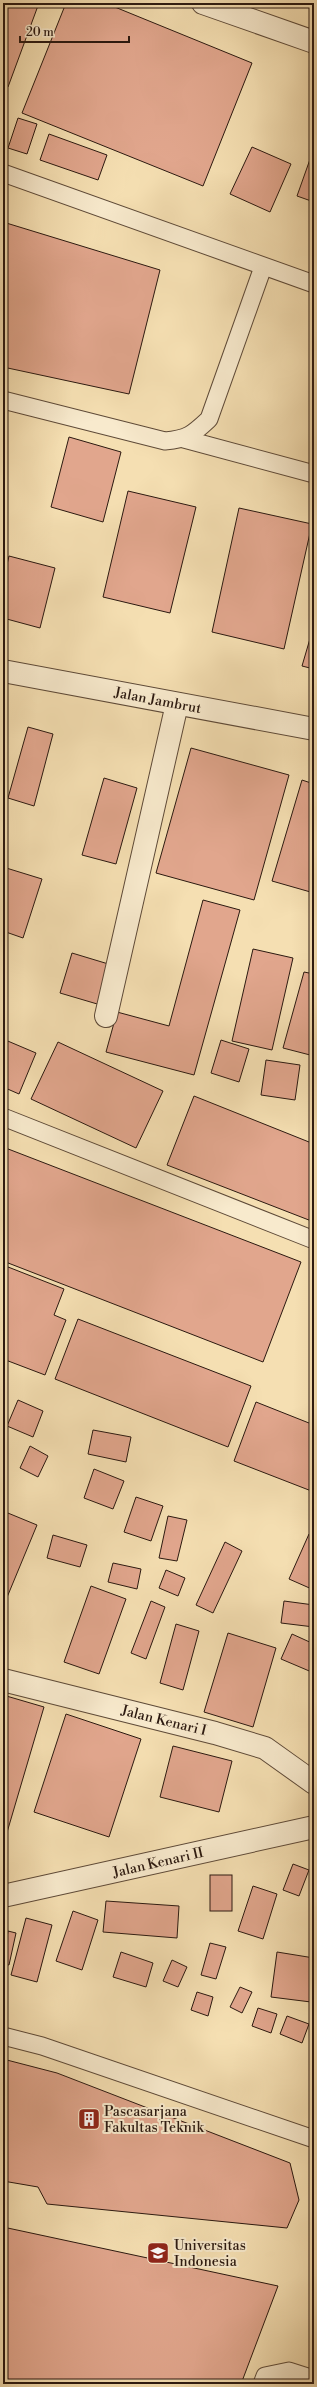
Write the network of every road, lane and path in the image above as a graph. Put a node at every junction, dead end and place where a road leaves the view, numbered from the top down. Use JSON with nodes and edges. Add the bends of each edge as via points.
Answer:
{"nodes":[{"id":1,"x":203,"y":3,"type":"edge"},
{"id":2,"x":314,"y":42,"type":"edge"},
{"id":3,"x":3,"y":173,"type":"edge"},
{"id":4,"x":263,"y":267,"type":"junction"},
{"id":5,"x":314,"y":284,"type":"edge"},
{"id":6,"x":3,"y":400,"type":"edge"},
{"id":7,"x":184,"y":439,"type":"junction"},
{"id":8,"x":314,"y":474,"type":"edge"},
{"id":9,"x":3,"y":671,"type":"edge"},
{"id":10,"x":177,"y":704,"type":"junction"},
{"id":11,"x":314,"y":729,"type":"edge"},
{"id":12,"x":106,"y":1016,"type":"dead end"},
{"id":13,"x":3,"y":1117,"type":"edge"},
{"id":14,"x":314,"y":1240,"type":"edge"},
{"id":15,"x":3,"y":1680,"type":"edge"},
{"id":16,"x":314,"y":1783,"type":"edge"},
{"id":17,"x":314,"y":1827,"type":"edge"},
{"id":18,"x":3,"y":1896,"type":"edge"},
{"id":19,"x":3,"y":2036,"type":"edge"},
{"id":20,"x":314,"y":2139,"type":"edge"},
{"id":21,"x":314,"y":2380,"type":"edge"},
{"id":22,"x":262,"y":2384,"type":"edge"}],
"edges":[{"from":1,"to":2,"type":"street"},
{"from":3,"to":4,"type":"lane"},
{"from":4,"to":5,"type":"lane"},
{"from":4,"to":7,"type":"lane","via":[[209,418],[196,432]]},
{"from":6,"to":7,"type":"lane","via":[[165,441]]},
{"from":7,"to":8,"type":"lane"},
{"from":9,"to":10,"type":"street","name":"Jalan Jambrut"},
{"from":10,"to":11,"type":"street","name":"Jalan Jambrut"},
{"from":10,"to":12,"type":"street"},
{"from":13,"to":14,"type":"lane"},
{"from":15,"to":16,"type":"street","name":"Jalan Kenari I","via":[[266,1748]]},
{"from":17,"to":18,"type":"street","name":"Jalan Kenari II"},
{"from":19,"to":20,"type":"lane","via":[[42,2046]]},
{"from":21,"to":22,"type":"lane","via":[[289,2371],[266,2376]]}]}
